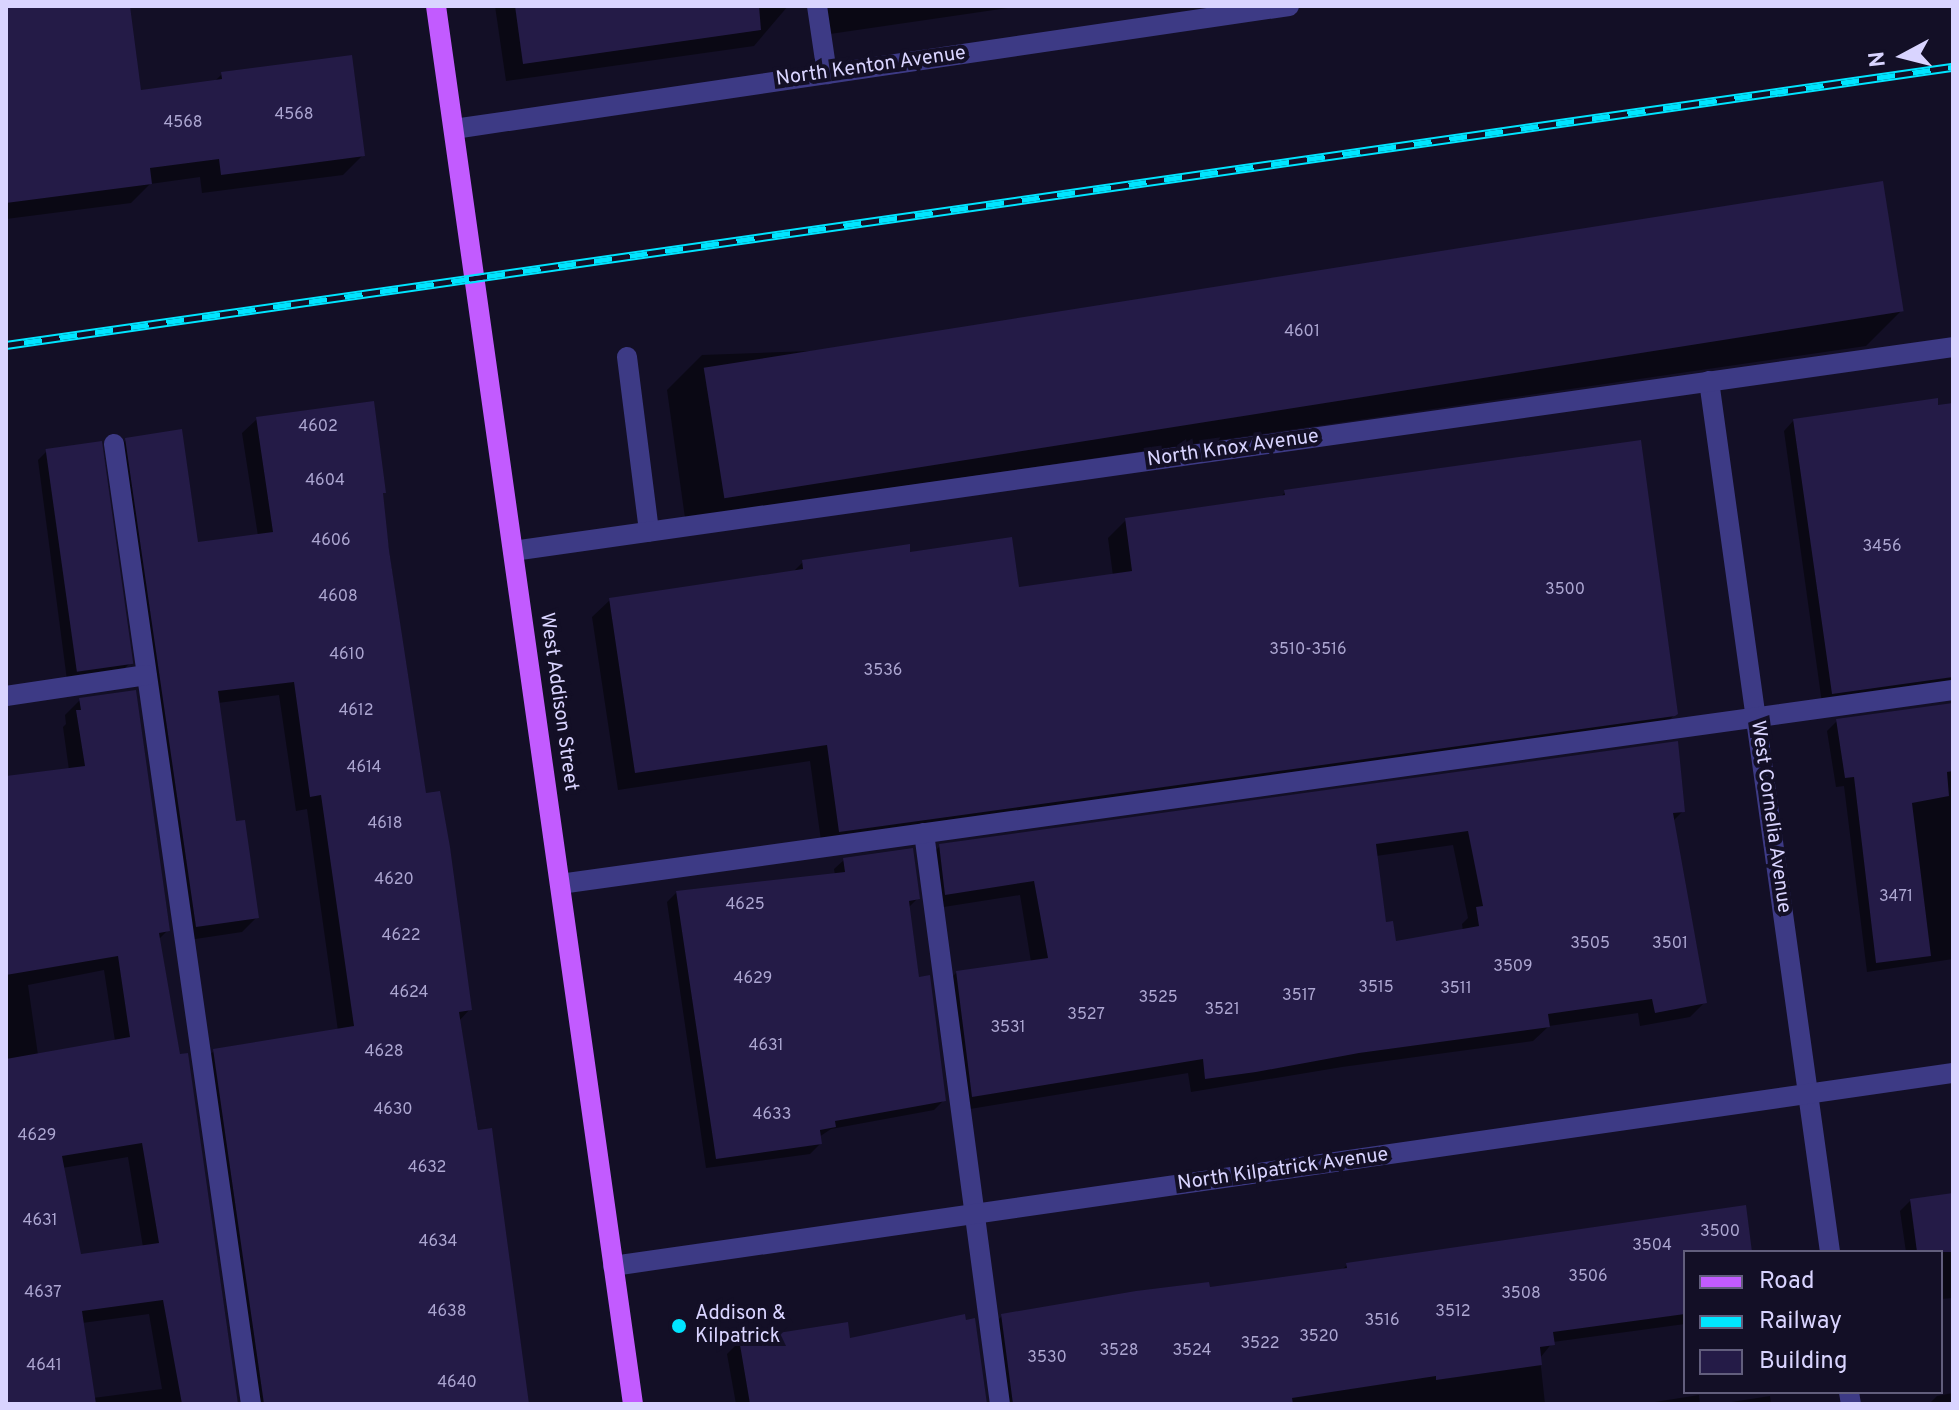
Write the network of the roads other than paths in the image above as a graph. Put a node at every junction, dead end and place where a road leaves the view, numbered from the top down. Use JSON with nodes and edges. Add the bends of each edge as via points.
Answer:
{"nodes":[{"id":1,"x":436,"y":6,"type":"edge"},
{"id":2,"x":817,"y":6,"type":"edge"},
{"id":3,"x":1289,"y":6,"type":"edge"},
{"id":4,"x":827,"y":74,"type":"junction"},
{"id":5,"x":454,"y":129,"type":"junction"},
{"id":6,"x":1953,"y":347,"type":"edge"},
{"id":7,"x":627,"y":357,"type":"dead end"},
{"id":8,"x":1709,"y":381,"type":"junction"},
{"id":9,"x":114,"y":444,"type":"dead end"},
{"id":10,"x":649,"y":532,"type":"junction"},
{"id":11,"x":513,"y":551,"type":"junction"},
{"id":12,"x":146,"y":675,"type":"junction"},
{"id":13,"x":1953,"y":690,"type":"edge"},
{"id":14,"x":6,"y":696,"type":"edge"},
{"id":15,"x":1756,"y":717,"type":"junction"},
{"id":16,"x":924,"y":833,"type":"junction"},
{"id":17,"x":560,"y":884,"type":"junction"},
{"id":18,"x":1953,"y":1073,"type":"edge"},
{"id":19,"x":1809,"y":1094,"type":"junction"},
{"id":20,"x":975,"y":1214,"type":"junction"},
{"id":21,"x":1830,"y":1250,"type":"edge"},
{"id":22,"x":613,"y":1266,"type":"junction"},
{"id":23,"x":251,"y":1404,"type":"edge"},
{"id":24,"x":633,"y":1404,"type":"edge"},
{"id":25,"x":1000,"y":1404,"type":"edge"}],
"edges":[{"from":1,"to":5,"type":"main road","name":"West Addison Street"},
{"from":2,"to":4,"type":"street"},
{"from":3,"to":4,"type":"street","name":"North Kenton Avenue"},
{"from":4,"to":5,"type":"street","name":"North Kenton Avenue"},
{"from":5,"to":11,"type":"main road","name":"West Addison Street"},
{"from":6,"to":8,"type":"street","name":"North Knox Avenue"},
{"from":7,"to":10,"type":"street"},
{"from":8,"to":10,"type":"street","name":"North Knox Avenue"},
{"from":8,"to":15,"type":"street","name":"West Cornelia Avenue"},
{"from":9,"to":12,"type":"street"},
{"from":10,"to":11,"type":"street","name":"North Knox Avenue"},
{"from":11,"to":17,"type":"main road","name":"West Addison Street"},
{"from":12,"to":14,"type":"street"},
{"from":12,"to":23,"type":"street"},
{"from":13,"to":15,"type":"street"},
{"from":15,"to":16,"type":"street"},
{"from":15,"to":19,"type":"street","name":"West Cornelia Avenue"},
{"from":16,"to":17,"type":"street"},
{"from":16,"to":20,"type":"street"},
{"from":17,"to":22,"type":"main road","name":"West Addison Street"},
{"from":18,"to":19,"type":"street","name":"North Kilpatrick Avenue"},
{"from":19,"to":20,"type":"street","name":"North Kilpatrick Avenue"},
{"from":19,"to":21,"type":"street","name":"West Cornelia Avenue"},
{"from":20,"to":22,"type":"street","name":"North Kilpatrick Avenue"},
{"from":20,"to":25,"type":"street"},
{"from":22,"to":24,"type":"main road","name":"West Addison Street"}]}
